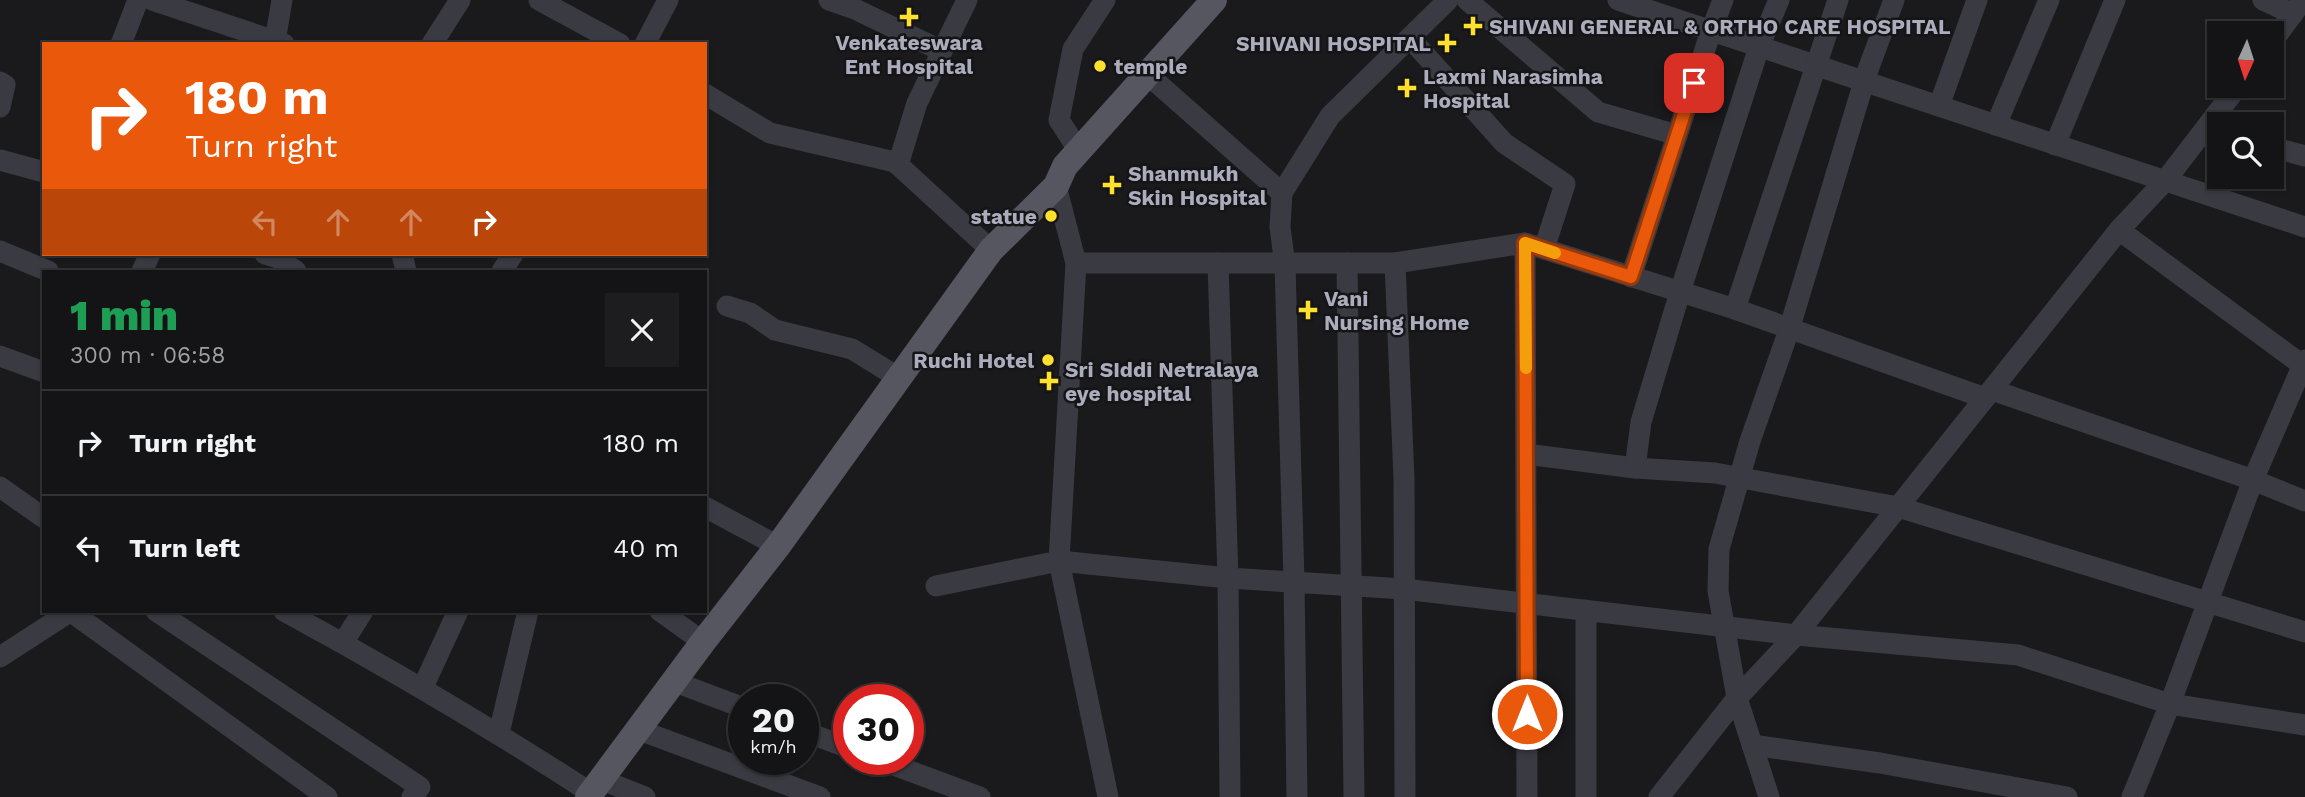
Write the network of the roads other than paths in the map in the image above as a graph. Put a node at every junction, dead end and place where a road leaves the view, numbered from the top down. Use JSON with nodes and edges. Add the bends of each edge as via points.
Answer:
{"nodes":[{"id":1,"x":138,"y":0,"type":"edge"},
{"id":2,"x":152,"y":0,"type":"edge"},
{"id":3,"x":282,"y":0,"type":"edge"},
{"id":4,"x":460,"y":0,"type":"edge"},
{"id":5,"x":539,"y":0,"type":"edge"},
{"id":6,"x":668,"y":0,"type":"edge"},
{"id":7,"x":829,"y":0,"type":"edge"},
{"id":8,"x":967,"y":0,"type":"edge"},
{"id":9,"x":1105,"y":0,"type":"edge"},
{"id":10,"x":1214,"y":0,"type":"edge"},
{"id":11,"x":1448,"y":0,"type":"edge"},
{"id":12,"x":1466,"y":0,"type":"edge"},
{"id":13,"x":1618,"y":0,"type":"edge"},
{"id":14,"x":1723,"y":0,"type":"edge"},
{"id":15,"x":1779,"y":0,"type":"edge"},
{"id":16,"x":1838,"y":0,"type":"edge"},
{"id":17,"x":1894,"y":0,"type":"edge"},
{"id":18,"x":1977,"y":0,"type":"edge"},
{"id":19,"x":2049,"y":0,"type":"edge"},
{"id":20,"x":2115,"y":0,"type":"edge"},
{"id":21,"x":2263,"y":0,"type":"edge"},
{"id":22,"x":2298,"y":7,"type":"edge"},
{"id":23,"x":1668,"y":8,"type":"edge"},
{"id":24,"x":2284,"y":26,"type":"edge"},
{"id":25,"x":1711,"y":31,"type":"junction"},
{"id":26,"x":227,"y":35,"type":"edge"},
{"id":27,"x":1410,"y":37,"type":"junction"},
{"id":28,"x":122,"y":42,"type":"edge"},
{"id":29,"x":280,"y":42,"type":"edge"},
{"id":30,"x":433,"y":42,"type":"edge"},
{"id":31,"x":616,"y":42,"type":"edge"},
{"id":32,"x":646,"y":42,"type":"edge"},
{"id":33,"x":1759,"y":47,"type":"junction"},
{"id":34,"x":942,"y":51,"type":"junction"},
{"id":35,"x":1815,"y":66,"type":"junction"},
{"id":36,"x":1147,"y":74,"type":"junction"},
{"id":37,"x":0,"y":82,"type":"edge"},
{"id":38,"x":1864,"y":82,"type":"junction"},
{"id":39,"x":707,"y":95,"type":"edge"},
{"id":40,"x":1939,"y":106,"type":"junction"},
{"id":41,"x":0,"y":107,"type":"edge"},
{"id":42,"x":1996,"y":125,"type":"junction"},
{"id":43,"x":1677,"y":135,"type":"junction"},
{"id":44,"x":2207,"y":136,"type":"edge"},
{"id":45,"x":2056,"y":145,"type":"junction"},
{"id":46,"x":2284,"y":150,"type":"edge"},
{"id":47,"x":1079,"y":151,"type":"junction"},
{"id":48,"x":2305,"y":156,"type":"edge"},
{"id":49,"x":0,"y":160,"type":"edge"},
{"id":50,"x":898,"y":165,"type":"junction"},
{"id":51,"x":42,"y":171,"type":"edge"},
{"id":52,"x":2165,"y":181,"type":"junction"},
{"id":53,"x":1056,"y":186,"type":"junction"},
{"id":54,"x":1282,"y":194,"type":"junction"},
{"id":55,"x":2305,"y":228,"type":"edge"},
{"id":56,"x":2119,"y":230,"type":"junction"},
{"id":57,"x":1534,"y":246,"type":"junction"},
{"id":58,"x":0,"y":250,"type":"edge"},
{"id":59,"x":991,"y":250,"type":"junction"},
{"id":60,"x":272,"y":256,"type":"edge"},
{"id":61,"x":43,"y":262,"type":"edge"},
{"id":62,"x":1076,"y":263,"type":"junction"},
{"id":63,"x":1218,"y":263,"type":"junction"},
{"id":64,"x":1347,"y":263,"type":"junction"},
{"id":65,"x":1395,"y":263,"type":"junction"},
{"id":66,"x":1285,"y":265,"type":"junction"},
{"id":67,"x":295,"y":270,"type":"edge"},
{"id":68,"x":1631,"y":277,"type":"junction"},
{"id":69,"x":1680,"y":292,"type":"junction"},
{"id":70,"x":727,"y":306,"type":"dead end"},
{"id":71,"x":1735,"y":309,"type":"junction"},
{"id":72,"x":1789,"y":330,"type":"junction"},
{"id":73,"x":0,"y":356,"type":"edge"},
{"id":74,"x":2304,"y":364,"type":"edge"},
{"id":75,"x":42,"y":371,"type":"edge"},
{"id":76,"x":899,"y":378,"type":"junction"},
{"id":77,"x":1989,"y":393,"type":"junction"},
{"id":78,"x":1526,"y":454,"type":"junction"},
{"id":79,"x":1635,"y":468,"type":"junction"},
{"id":80,"x":1740,"y":476,"type":"junction"},
{"id":81,"x":2253,"y":480,"type":"junction"},
{"id":82,"x":0,"y":486,"type":"edge"},
{"id":83,"x":2305,"y":500,"type":"edge"},
{"id":84,"x":1898,"y":507,"type":"junction"},
{"id":85,"x":707,"y":508,"type":"edge"},
{"id":86,"x":42,"y":516,"type":"edge"},
{"id":87,"x":778,"y":546,"type":"junction"},
{"id":88,"x":1059,"y":561,"type":"junction"},
{"id":89,"x":1228,"y":578,"type":"junction"},
{"id":90,"x":1294,"y":581,"type":"junction"},
{"id":91,"x":1350,"y":584,"type":"junction"},
{"id":92,"x":936,"y":586,"type":"dead end"},
{"id":93,"x":1405,"y":589,"type":"junction"},
{"id":94,"x":2207,"y":602,"type":"junction"},
{"id":95,"x":1527,"y":603,"type":"junction"},
{"id":96,"x":1586,"y":610,"type":"junction"},
{"id":97,"x":68,"y":613,"type":"edge"},
{"id":98,"x":74,"y":613,"type":"edge"},
{"id":99,"x":159,"y":613,"type":"edge"},
{"id":100,"x":288,"y":613,"type":"edge"},
{"id":101,"x":362,"y":613,"type":"edge"},
{"id":102,"x":457,"y":613,"type":"edge"},
{"id":103,"x":528,"y":613,"type":"edge"},
{"id":104,"x":663,"y":613,"type":"edge"},
{"id":105,"x":1725,"y":626,"type":"junction"},
{"id":106,"x":2305,"y":632,"type":"edge"},
{"id":107,"x":1796,"y":635,"type":"junction"},
{"id":108,"x":703,"y":642,"type":"junction"},
{"id":109,"x":343,"y":643,"type":"junction"},
{"id":110,"x":0,"y":657,"type":"edge"},
{"id":111,"x":675,"y":682,"type":"junction"},
{"id":112,"x":423,"y":687,"type":"junction"},
{"id":113,"x":1737,"y":698,"type":"junction"},
{"id":114,"x":728,"y":702,"type":"edge"},
{"id":115,"x":2170,"y":704,"type":"junction"},
{"id":116,"x":2305,"y":725,"type":"edge"},
{"id":117,"x":639,"y":730,"type":"junction"},
{"id":118,"x":499,"y":733,"type":"junction"},
{"id":119,"x":1752,"y":745,"type":"junction"},
{"id":120,"x":920,"y":775,"type":"edge"},
{"id":121,"x":594,"y":790,"type":"edge"},
{"id":122,"x":423,"y":794,"type":"edge"},
{"id":123,"x":327,"y":797,"type":"edge"},
{"id":124,"x":645,"y":797,"type":"edge"},
{"id":125,"x":820,"y":797,"type":"edge"},
{"id":126,"x":979,"y":797,"type":"edge"},
{"id":127,"x":1108,"y":797,"type":"edge"},
{"id":128,"x":1230,"y":797,"type":"edge"},
{"id":129,"x":1297,"y":797,"type":"edge"},
{"id":130,"x":1354,"y":797,"type":"edge"},
{"id":131,"x":1405,"y":797,"type":"edge"},
{"id":132,"x":1527,"y":797,"type":"edge"},
{"id":133,"x":1586,"y":797,"type":"edge"},
{"id":134,"x":1659,"y":797,"type":"edge"},
{"id":135,"x":1769,"y":797,"type":"edge"},
{"id":136,"x":2067,"y":797,"type":"edge"},
{"id":137,"x":2132,"y":797,"type":"edge"}],
"edges":[{"from":1,"to":28,"type":"street"},
{"from":2,"to":26,"type":"street"},
{"from":3,"to":29,"type":"street"},
{"from":4,"to":30,"type":"street"},
{"from":5,"to":31,"type":"street"},
{"from":6,"to":32,"type":"street"},
{"from":7,"to":34,"type":"street"},
{"from":8,"to":34,"type":"street"},
{"from":9,"to":47,"type":"street","via":[[1073,49],[1059,120]]},
{"from":10,"to":36,"type":"main road"},
{"from":11,"to":27,"type":"street"},
{"from":12,"to":43,"type":"street","via":[[1598,112]]},
{"from":13,"to":23,"type":"street"},
{"from":14,"to":25,"type":"street"},
{"from":15,"to":33,"type":"street"},
{"from":16,"to":35,"type":"street"},
{"from":17,"to":38,"type":"street"},
{"from":18,"to":40,"type":"street"},
{"from":19,"to":42,"type":"street"},
{"from":20,"to":45,"type":"street"},
{"from":21,"to":22,"type":"street"},
{"from":22,"to":24,"type":"street"},
{"from":23,"to":25,"type":"street"},
{"from":25,"to":33,"type":"street"},
{"from":25,"to":43,"type":"street"},
{"from":26,"to":29,"type":"street"},
{"from":27,"to":54,"type":"street","via":[[1330,116]]},
{"from":27,"to":57,"type":"street","via":[[1504,143],[1565,184]]},
{"from":33,"to":35,"type":"street"},
{"from":33,"to":69,"type":"street"},
{"from":34,"to":50,"type":"street","via":[[917,103]]},
{"from":35,"to":38,"type":"street"},
{"from":35,"to":71,"type":"street"},
{"from":36,"to":47,"type":"main road"},
{"from":36,"to":54,"type":"street"},
{"from":37,"to":41,"type":"street","via":[[5,85]]},
{"from":38,"to":40,"type":"street"},
{"from":38,"to":72,"type":"street"},
{"from":39,"to":50,"type":"street","via":[[770,133]]},
{"from":40,"to":42,"type":"street"},
{"from":42,"to":45,"type":"street"},
{"from":43,"to":68,"type":"street"},
{"from":44,"to":52,"type":"street"},
{"from":45,"to":52,"type":"street"},
{"from":46,"to":48,"type":"street"},
{"from":47,"to":53,"type":"main road"},
{"from":49,"to":51,"type":"street"},
{"from":50,"to":59,"type":"street"},
{"from":52,"to":55,"type":"street"},
{"from":52,"to":56,"type":"street"},
{"from":53,"to":59,"type":"main road"},
{"from":53,"to":62,"type":"street"},
{"from":54,"to":66,"type":"street"},
{"from":56,"to":74,"type":"street"},
{"from":56,"to":77,"type":"street"},
{"from":57,"to":65,"type":"street"},
{"from":57,"to":68,"type":"street"},
{"from":57,"to":78,"type":"street"},
{"from":58,"to":61,"type":"street"},
{"from":59,"to":76,"type":"main road"},
{"from":60,"to":67,"type":"street"},
{"from":62,"to":63,"type":"street"},
{"from":62,"to":88,"type":"street"},
{"from":63,"to":66,"type":"street"},
{"from":63,"to":89,"type":"street"},
{"from":64,"to":65,"type":"street"},
{"from":64,"to":66,"type":"street"},
{"from":64,"to":91,"type":"street"},
{"from":65,"to":93,"type":"street"},
{"from":66,"to":90,"type":"street"},
{"from":68,"to":69,"type":"street"},
{"from":69,"to":71,"type":"street"},
{"from":69,"to":79,"type":"street","via":[[1641,422]]},
{"from":70,"to":76,"type":"street","via":[[750,313],[775,330],[852,349]]},
{"from":71,"to":72,"type":"street"},
{"from":72,"to":77,"type":"street"},
{"from":72,"to":80,"type":"street"},
{"from":73,"to":75,"type":"street"},
{"from":74,"to":81,"type":"street"},
{"from":76,"to":87,"type":"main road"},
{"from":77,"to":81,"type":"street"},
{"from":77,"to":84,"type":"street"},
{"from":78,"to":79,"type":"street"},
{"from":78,"to":95,"type":"street"},
{"from":79,"to":80,"type":"street"},
{"from":80,"to":84,"type":"street"},
{"from":80,"to":105,"type":"street","via":[[1719,549],[1718,591]]},
{"from":81,"to":83,"type":"street"},
{"from":81,"to":94,"type":"street"},
{"from":82,"to":86,"type":"street"},
{"from":84,"to":94,"type":"street"},
{"from":84,"to":107,"type":"street"},
{"from":85,"to":87,"type":"street"},
{"from":87,"to":108,"type":"main road"},
{"from":88,"to":89,"type":"street"},
{"from":88,"to":92,"type":"street"},
{"from":88,"to":127,"type":"street"},
{"from":89,"to":90,"type":"street"},
{"from":89,"to":128,"type":"street"},
{"from":90,"to":91,"type":"street"},
{"from":90,"to":129,"type":"street"},
{"from":91,"to":93,"type":"street"},
{"from":91,"to":130,"type":"street"},
{"from":93,"to":95,"type":"street"},
{"from":93,"to":131,"type":"street"},
{"from":94,"to":106,"type":"street"},
{"from":94,"to":115,"type":"street"},
{"from":95,"to":96,"type":"street"},
{"from":95,"to":132,"type":"street"},
{"from":96,"to":105,"type":"street"},
{"from":96,"to":133,"type":"street"},
{"from":97,"to":110,"type":"street"},
{"from":98,"to":123,"type":"street"},
{"from":99,"to":122,"type":"street"},
{"from":100,"to":109,"type":"street"},
{"from":101,"to":109,"type":"street"},
{"from":102,"to":112,"type":"street"},
{"from":103,"to":118,"type":"street"},
{"from":104,"to":108,"type":"street"},
{"from":105,"to":107,"type":"street"},
{"from":105,"to":113,"type":"street"},
{"from":107,"to":113,"type":"street"},
{"from":107,"to":115,"type":"street","via":[[2018,655]]},
{"from":108,"to":111,"type":"main road"},
{"from":109,"to":112,"type":"street"},
{"from":111,"to":114,"type":"street"},
{"from":111,"to":117,"type":"main road"},
{"from":112,"to":118,"type":"street"},
{"from":113,"to":119,"type":"street"},
{"from":113,"to":134,"type":"street"},
{"from":115,"to":116,"type":"street"},
{"from":115,"to":137,"type":"street"},
{"from":117,"to":121,"type":"main road"},
{"from":117,"to":125,"type":"street"},
{"from":118,"to":121,"type":"street"},
{"from":119,"to":135,"type":"street"},
{"from":119,"to":136,"type":"street"},
{"from":120,"to":126,"type":"street"},
{"from":121,"to":124,"type":"street"}]}
